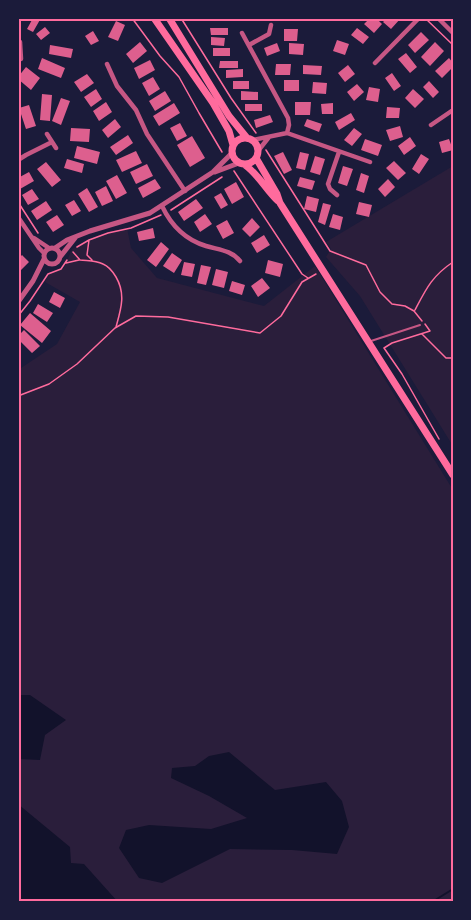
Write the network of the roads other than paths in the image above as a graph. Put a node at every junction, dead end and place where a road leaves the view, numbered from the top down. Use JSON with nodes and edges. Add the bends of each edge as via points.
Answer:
{"nodes":[{"id":1,"x":153,"y":18,"type":"edge"},
{"id":2,"x":169,"y":18,"type":"edge"},
{"id":3,"x":419,"y":18,"type":"edge"},
{"id":4,"x":438,"y":18,"type":"edge"},
{"id":5,"x":453,"y":22,"type":"edge"},
{"id":6,"x":271,"y":25,"type":"dead end"},
{"id":7,"x":447,"y":28,"type":"junction"},
{"id":8,"x":242,"y":33,"type":"dead end"},
{"id":9,"x":453,"y":33,"type":"edge"},
{"id":10,"x":20,"y":42,"type":"dead end"},
{"id":11,"x":249,"y":45,"type":"junction"},
{"id":12,"x":19,"y":51,"type":"edge"},
{"id":13,"x":21,"y":59,"type":"dead end"},
{"id":14,"x":375,"y":63,"type":"dead end"},
{"id":15,"x":107,"y":64,"type":"dead end"},
{"id":16,"x":453,"y":110,"type":"edge"},
{"id":17,"x":431,"y":125,"type":"dead end"},
{"id":18,"x":287,"y":133,"type":"junction"},
{"id":19,"x":47,"y":134,"type":"dead end"},
{"id":20,"x":52,"y":142,"type":"junction"},
{"id":21,"x":256,"y":145,"type":"junction"},
{"id":22,"x":56,"y":148,"type":"dead end"},
{"id":23,"x":231,"y":152,"type":"junction"},
{"id":24,"x":339,"y":152,"type":"junction"},
{"id":25,"x":18,"y":160,"type":"edge"},
{"id":26,"x":370,"y":162,"type":"dead end"},
{"id":27,"x":242,"y":164,"type":"junction"},
{"id":28,"x":213,"y":172,"type":"junction"},
{"id":29,"x":185,"y":190,"type":"junction"},
{"id":30,"x":337,"y":195,"type":"dead end"},
{"id":31,"x":280,"y":203,"type":"junction"},
{"id":32,"x":162,"y":206,"type":"junction"},
{"id":33,"x":18,"y":217,"type":"edge"},
{"id":34,"x":76,"y":237,"type":"junction"},
{"id":35,"x":48,"y":254,"type":"junction"},
{"id":36,"x":59,"y":258,"type":"junction"},
{"id":37,"x":240,"y":261,"type":"dead end"},
{"id":38,"x":18,"y":303,"type":"edge"},
{"id":39,"x":420,"y":325,"type":"dead end"},
{"id":40,"x":369,"y":343,"type":"junction"},
{"id":41,"x":453,"y":475,"type":"edge"}],
"edges":[{"from":1,"to":23,"type":"highway","via":[[229,131]]},
{"from":2,"to":21,"type":"highway","via":[[229,116]]},
{"from":3,"to":14,"type":"street"},
{"from":4,"to":7,"type":"street"},
{"from":5,"to":7,"type":"street"},
{"from":6,"to":11,"type":"street","via":[[269,34]]},
{"from":7,"to":9,"type":"street"},
{"from":8,"to":11,"type":"street"},
{"from":10,"to":12,"type":"street"},
{"from":11,"to":18,"type":"street","via":[[288,118]]},
{"from":12,"to":13,"type":"street"},
{"from":15,"to":29,"type":"street","via":[[117,86]]},
{"from":16,"to":17,"type":"street"},
{"from":18,"to":21,"type":"street"},
{"from":18,"to":24,"type":"street"},
{"from":19,"to":20,"type":"street"},
{"from":20,"to":22,"type":"street"},
{"from":20,"to":25,"type":"street"},
{"from":21,"to":23,"type":"highway","via":[[239,139]]},
{"from":21,"to":27,"type":"highway","via":[[252,163]]},
{"from":21,"to":31,"type":"highway"},
{"from":23,"to":27,"type":"highway"},
{"from":23,"to":28,"type":"street"},
{"from":24,"to":26,"type":"street"},
{"from":24,"to":30,"type":"street","via":[[328,184]]},
{"from":27,"to":28,"type":"street"},
{"from":27,"to":31,"type":"highway"},
{"from":28,"to":29,"type":"street"},
{"from":29,"to":32,"type":"street"},
{"from":31,"to":40,"type":"highway"},
{"from":32,"to":34,"type":"street"},
{"from":32,"to":37,"type":"street","via":[[188,238],[229,251]]},
{"from":33,"to":35,"type":"street"},
{"from":34,"to":35,"type":"street"},
{"from":34,"to":36,"type":"street"},
{"from":35,"to":36,"type":"street","via":[[59,252]]},
{"from":35,"to":36,"type":"street","via":[[53,264]]},
{"from":35,"to":38,"type":"street"},
{"from":39,"to":40,"type":"lane"},
{"from":40,"to":41,"type":"highway"}]}
